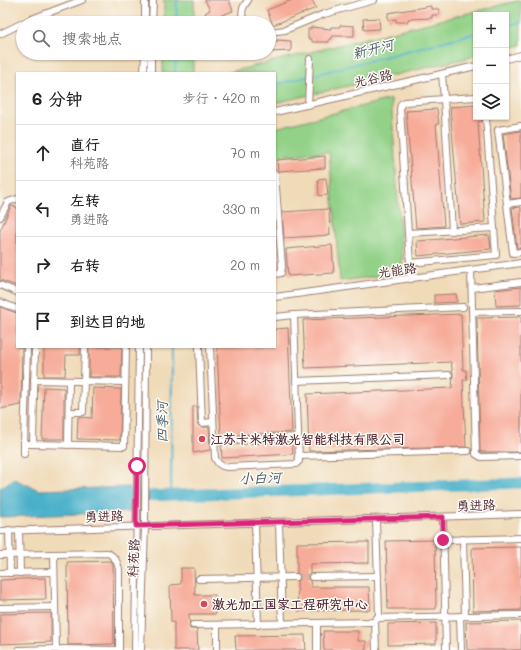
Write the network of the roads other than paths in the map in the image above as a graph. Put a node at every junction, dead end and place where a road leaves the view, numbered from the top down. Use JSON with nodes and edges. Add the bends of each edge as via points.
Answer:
{"nodes":[{"id":1,"x":82,"y":0,"type":"edge"},
{"id":2,"x":145,"y":0,"type":"edge"},
{"id":3,"x":153,"y":0,"type":"edge"},
{"id":4,"x":248,"y":0,"type":"edge"},
{"id":5,"x":374,"y":0,"type":"edge"},
{"id":6,"x":40,"y":16,"type":"edge"},
{"id":7,"x":145,"y":16,"type":"edge"},
{"id":8,"x":152,"y":16,"type":"edge"},
{"id":9,"x":243,"y":16,"type":"edge"},
{"id":10,"x":16,"y":26,"type":"edge"},
{"id":11,"x":276,"y":31,"type":"edge"},
{"id":12,"x":0,"y":34,"type":"edge"},
{"id":13,"x":521,"y":55,"type":"edge"},
{"id":14,"x":509,"y":58,"type":"edge"},
{"id":15,"x":310,"y":59,"type":"dead end"},
{"id":16,"x":145,"y":60,"type":"edge"},
{"id":17,"x":152,"y":60,"type":"edge"},
{"id":18,"x":473,"y":67,"type":"edge"},
{"id":19,"x":144,"y":72,"type":"edge"},
{"id":20,"x":151,"y":72,"type":"edge"},
{"id":21,"x":442,"y":74,"type":"junction"},
{"id":22,"x":473,"y":97,"type":"edge"},
{"id":23,"x":444,"y":99,"type":"junction"},
{"id":24,"x":308,"y":105,"type":"junction"},
{"id":25,"x":276,"y":112,"type":"edge"},
{"id":26,"x":486,"y":120,"type":"edge"},
{"id":27,"x":521,"y":126,"type":"edge"},
{"id":28,"x":276,"y":187,"type":"edge"},
{"id":29,"x":16,"y":199,"type":"edge"},
{"id":30,"x":521,"y":202,"type":"edge"},
{"id":31,"x":507,"y":204,"type":"junction"},
{"id":32,"x":0,"y":217,"type":"edge"},
{"id":33,"x":494,"y":228,"type":"junction"},
{"id":34,"x":452,"y":230,"type":"junction"},
{"id":35,"x":408,"y":233,"type":"junction"},
{"id":36,"x":521,"y":252,"type":"edge"},
{"id":37,"x":410,"y":263,"type":"junction"},
{"id":38,"x":521,"y":263,"type":"edge"},
{"id":39,"x":471,"y":270,"type":"junction"},
{"id":40,"x":276,"y":274,"type":"edge"},
{"id":41,"x":411,"y":279,"type":"junction"},
{"id":42,"x":521,"y":282,"type":"edge"},
{"id":43,"x":0,"y":285,"type":"edge"},
{"id":44,"x":472,"y":288,"type":"junction"},
{"id":45,"x":16,"y":292,"type":"edge"},
{"id":46,"x":276,"y":297,"type":"edge"},
{"id":47,"x":0,"y":302,"type":"edge"},
{"id":48,"x":463,"y":307,"type":"dead end"},
{"id":49,"x":16,"y":309,"type":"edge"},
{"id":50,"x":521,"y":311,"type":"edge"},
{"id":51,"x":472,"y":312,"type":"junction"},
{"id":52,"x":294,"y":315,"type":"junction"},
{"id":53,"x":276,"y":317,"type":"edge"},
{"id":54,"x":27,"y":348,"type":"edge"},
{"id":55,"x":34,"y":348,"type":"edge"},
{"id":56,"x":85,"y":348,"type":"edge"},
{"id":57,"x":126,"y":348,"type":"edge"},
{"id":58,"x":139,"y":348,"type":"edge"},
{"id":59,"x":146,"y":348,"type":"edge"},
{"id":60,"x":199,"y":348,"type":"edge"},
{"id":61,"x":210,"y":348,"type":"edge"},
{"id":62,"x":449,"y":375,"type":"dead end"},
{"id":63,"x":34,"y":380,"type":"junction"},
{"id":64,"x":69,"y":381,"type":"junction"},
{"id":65,"x":84,"y":381,"type":"junction"},
{"id":66,"x":296,"y":381,"type":"junction"},
{"id":67,"x":125,"y":382,"type":"junction"},
{"id":68,"x":69,"y":412,"type":"junction"},
{"id":69,"x":213,"y":422,"type":"junction"},
{"id":70,"x":298,"y":437,"type":"junction"},
{"id":71,"x":214,"y":440,"type":"junction"},
{"id":72,"x":24,"y":444,"type":"junction"},
{"id":73,"x":33,"y":444,"type":"junction"},
{"id":74,"x":68,"y":445,"type":"junction"},
{"id":75,"x":468,"y":451,"type":"dead end"},
{"id":76,"x":24,"y":454,"type":"dead end"},
{"id":77,"x":298,"y":456,"type":"junction"},
{"id":78,"x":521,"y":456,"type":"edge"},
{"id":79,"x":521,"y":514,"type":"edge"},
{"id":80,"x":443,"y":517,"type":"junction"},
{"id":81,"x":376,"y":519,"type":"junction"},
{"id":82,"x":279,"y":522,"type":"junction"},
{"id":83,"x":255,"y":523,"type":"junction"},
{"id":84,"x":136,"y":526,"type":"junction"},
{"id":85,"x":145,"y":526,"type":"junction"},
{"id":86,"x":0,"y":530,"type":"edge"},
{"id":87,"x":8,"y":530,"type":"junction"},
{"id":88,"x":19,"y":530,"type":"junction"},
{"id":89,"x":521,"y":538,"type":"edge"},
{"id":90,"x":463,"y":539,"type":"junction"},
{"id":91,"x":443,"y":540,"type":"junction"},
{"id":92,"x":54,"y":554,"type":"junction"},
{"id":93,"x":0,"y":555,"type":"edge"},
{"id":94,"x":9,"y":555,"type":"junction"},
{"id":95,"x":19,"y":555,"type":"junction"},
{"id":96,"x":54,"y":572,"type":"junction"},
{"id":97,"x":0,"y":573,"type":"edge"},
{"id":98,"x":10,"y":573,"type":"junction"},
{"id":99,"x":20,"y":573,"type":"junction"},
{"id":100,"x":378,"y":576,"type":"junction"},
{"id":101,"x":312,"y":577,"type":"tunnel mouth"},
{"id":102,"x":256,"y":578,"type":"junction"},
{"id":103,"x":280,"y":578,"type":"junction"},
{"id":104,"x":296,"y":578,"type":"tunnel mouth"},
{"id":105,"x":199,"y":579,"type":"dead end"},
{"id":106,"x":0,"y":608,"type":"edge"},
{"id":107,"x":55,"y":608,"type":"junction"},
{"id":108,"x":521,"y":615,"type":"edge"},
{"id":109,"x":462,"y":616,"type":"junction"},
{"id":110,"x":445,"y":617,"type":"junction"},
{"id":111,"x":376,"y":620,"type":"junction"},
{"id":112,"x":317,"y":623,"type":"junction"},
{"id":113,"x":282,"y":624,"type":"junction"},
{"id":114,"x":193,"y":625,"type":"dead end"},
{"id":115,"x":258,"y":625,"type":"junction"},
{"id":116,"x":217,"y":626,"type":"junction"},
{"id":117,"x":19,"y":650,"type":"edge"},
{"id":118,"x":60,"y":650,"type":"edge"},
{"id":119,"x":118,"y":650,"type":"edge"},
{"id":120,"x":135,"y":650,"type":"edge"},
{"id":121,"x":141,"y":650,"type":"edge"},
{"id":122,"x":217,"y":650,"type":"edge"},
{"id":123,"x":317,"y":650,"type":"edge"},
{"id":124,"x":376,"y":650,"type":"edge"},
{"id":125,"x":446,"y":650,"type":"edge"},
{"id":126,"x":460,"y":650,"type":"edge"}],
"edges":[{"from":1,"to":6,"type":"street"},
{"from":2,"to":7,"type":"street"},
{"from":3,"to":8,"type":"street"},
{"from":4,"to":9,"type":"street","via":[[242,7]]},
{"from":5,"to":11,"type":"street"},
{"from":10,"to":12,"type":"street"},
{"from":13,"to":14,"type":"street"},
{"from":15,"to":24,"type":"street"},
{"from":16,"to":19,"type":"street"},
{"from":17,"to":20,"type":"street"},
{"from":18,"to":21,"type":"street","name":"光谷路"},
{"from":21,"to":23,"type":"street"},
{"from":21,"to":24,"type":"street","name":"光谷路"},
{"from":22,"to":23,"type":"street"},
{"from":23,"to":34,"type":"street"},
{"from":23,"to":35,"type":"street","via":[[405,102],[400,109]]},
{"from":24,"to":25,"type":"street","name":"光谷路"},
{"from":26,"to":33,"type":"street"},
{"from":27,"to":31,"type":"street","via":[[498,130]]},
{"from":28,"to":40,"type":"street","via":[[282,267],[281,273]]},
{"from":29,"to":32,"type":"street","via":[[8,202]]},
{"from":30,"to":31,"type":"street"},
{"from":31,"to":36,"type":"street","via":[[513,253]]},
{"from":33,"to":34,"type":"street"},
{"from":33,"to":37,"type":"street","via":[[496,255]]},
{"from":34,"to":35,"type":"street"},
{"from":35,"to":37,"type":"street"},
{"from":37,"to":41,"type":"street"},
{"from":38,"to":39,"type":"street","name":"光能路"},
{"from":39,"to":41,"type":"street","name":"光能路"},
{"from":39,"to":44,"type":"street"},
{"from":41,"to":46,"type":"street","name":"光能路"},
{"from":42,"to":44,"type":"street"},
{"from":43,"to":45,"type":"street"},
{"from":44,"to":51,"type":"street"},
{"from":47,"to":49,"type":"street"},
{"from":48,"to":52,"type":"street"},
{"from":50,"to":51,"type":"street"},
{"from":51,"to":78,"type":"street","via":[[476,454],[481,457]]},
{"from":52,"to":53,"type":"street"},
{"from":52,"to":66,"type":"street"},
{"from":54,"to":72,"type":"street"},
{"from":55,"to":63,"type":"street"},
{"from":56,"to":65,"type":"street"},
{"from":57,"to":67,"type":"street"},
{"from":58,"to":84,"type":"street","name":"科苑路"},
{"from":59,"to":85,"type":"street","name":"科苑路"},
{"from":60,"to":69,"type":"street","via":[[202,423]]},
{"from":61,"to":69,"type":"street"},
{"from":62,"to":66,"type":"street"},
{"from":63,"to":64,"type":"street"},
{"from":63,"to":73,"type":"street"},
{"from":64,"to":65,"type":"street"},
{"from":64,"to":68,"type":"street"},
{"from":65,"to":67,"type":"street"},
{"from":65,"to":68,"type":"street","via":[[83,412]]},
{"from":66,"to":70,"type":"street"},
{"from":67,"to":74,"type":"street","via":[[124,446]]},
{"from":68,"to":74,"type":"street"},
{"from":69,"to":71,"type":"street"},
{"from":70,"to":71,"type":"street"},
{"from":70,"to":77,"type":"street"},
{"from":71,"to":77,"type":"street","via":[[215,458],[221,466],[296,464]]},
{"from":72,"to":73,"type":"street"},
{"from":72,"to":76,"type":"street"},
{"from":73,"to":74,"type":"street"},
{"from":75,"to":77,"type":"street"},
{"from":79,"to":80,"type":"street","name":"勇进路"},
{"from":80,"to":81,"type":"street","name":"勇进路"},
{"from":80,"to":91,"type":"street"},
{"from":81,"to":82,"type":"street","name":"勇进路"},
{"from":81,"to":100,"type":"street"},
{"from":82,"to":83,"type":"street","name":"勇进路"},
{"from":82,"to":103,"type":"street"},
{"from":83,"to":85,"type":"street","name":"勇进路"},
{"from":83,"to":102,"type":"street"},
{"from":84,"to":85,"type":"street","name":"勇进路"},
{"from":84,"to":88,"type":"street","name":"勇进路"},
{"from":84,"to":120,"type":"street","name":"科苑路"},
{"from":85,"to":121,"type":"street","name":"科苑路"},
{"from":86,"to":87,"type":"street","name":"勇进路"},
{"from":87,"to":88,"type":"street","name":"勇进路"},
{"from":87,"to":94,"type":"street"},
{"from":88,"to":95,"type":"street"},
{"from":89,"to":90,"type":"street"},
{"from":90,"to":91,"type":"street"},
{"from":90,"to":109,"type":"street"},
{"from":91,"to":110,"type":"street"},
{"from":92,"to":95,"type":"street"},
{"from":92,"to":96,"type":"street"},
{"from":92,"to":119,"type":"street","via":[[108,553],[118,562]]},
{"from":93,"to":94,"type":"street"},
{"from":94,"to":95,"type":"street"},
{"from":94,"to":98,"type":"street"},
{"from":95,"to":99,"type":"street"},
{"from":96,"to":99,"type":"street"},
{"from":96,"to":107,"type":"street"},
{"from":97,"to":98,"type":"street"},
{"from":98,"to":99,"type":"street"},
{"from":100,"to":101,"type":"street"},
{"from":100,"to":111,"type":"street","via":[[379,615]]},
{"from":102,"to":103,"type":"street"},
{"from":102,"to":105,"type":"street"},
{"from":102,"to":115,"type":"street"},
{"from":103,"to":104,"type":"street"},
{"from":103,"to":113,"type":"street"},
{"from":106,"to":107,"type":"street"},
{"from":107,"to":118,"type":"street"},
{"from":108,"to":109,"type":"street"},
{"from":109,"to":110,"type":"street"},
{"from":109,"to":126,"type":"street"},
{"from":110,"to":111,"type":"street"},
{"from":110,"to":125,"type":"street"},
{"from":111,"to":112,"type":"street"},
{"from":111,"to":124,"type":"street"},
{"from":112,"to":113,"type":"street"},
{"from":112,"to":123,"type":"street"},
{"from":113,"to":115,"type":"street"},
{"from":114,"to":116,"type":"street"},
{"from":115,"to":116,"type":"street"},
{"from":116,"to":122,"type":"street"},
{"from":117,"to":118,"type":"street"},
{"from":118,"to":119,"type":"street"}]}
